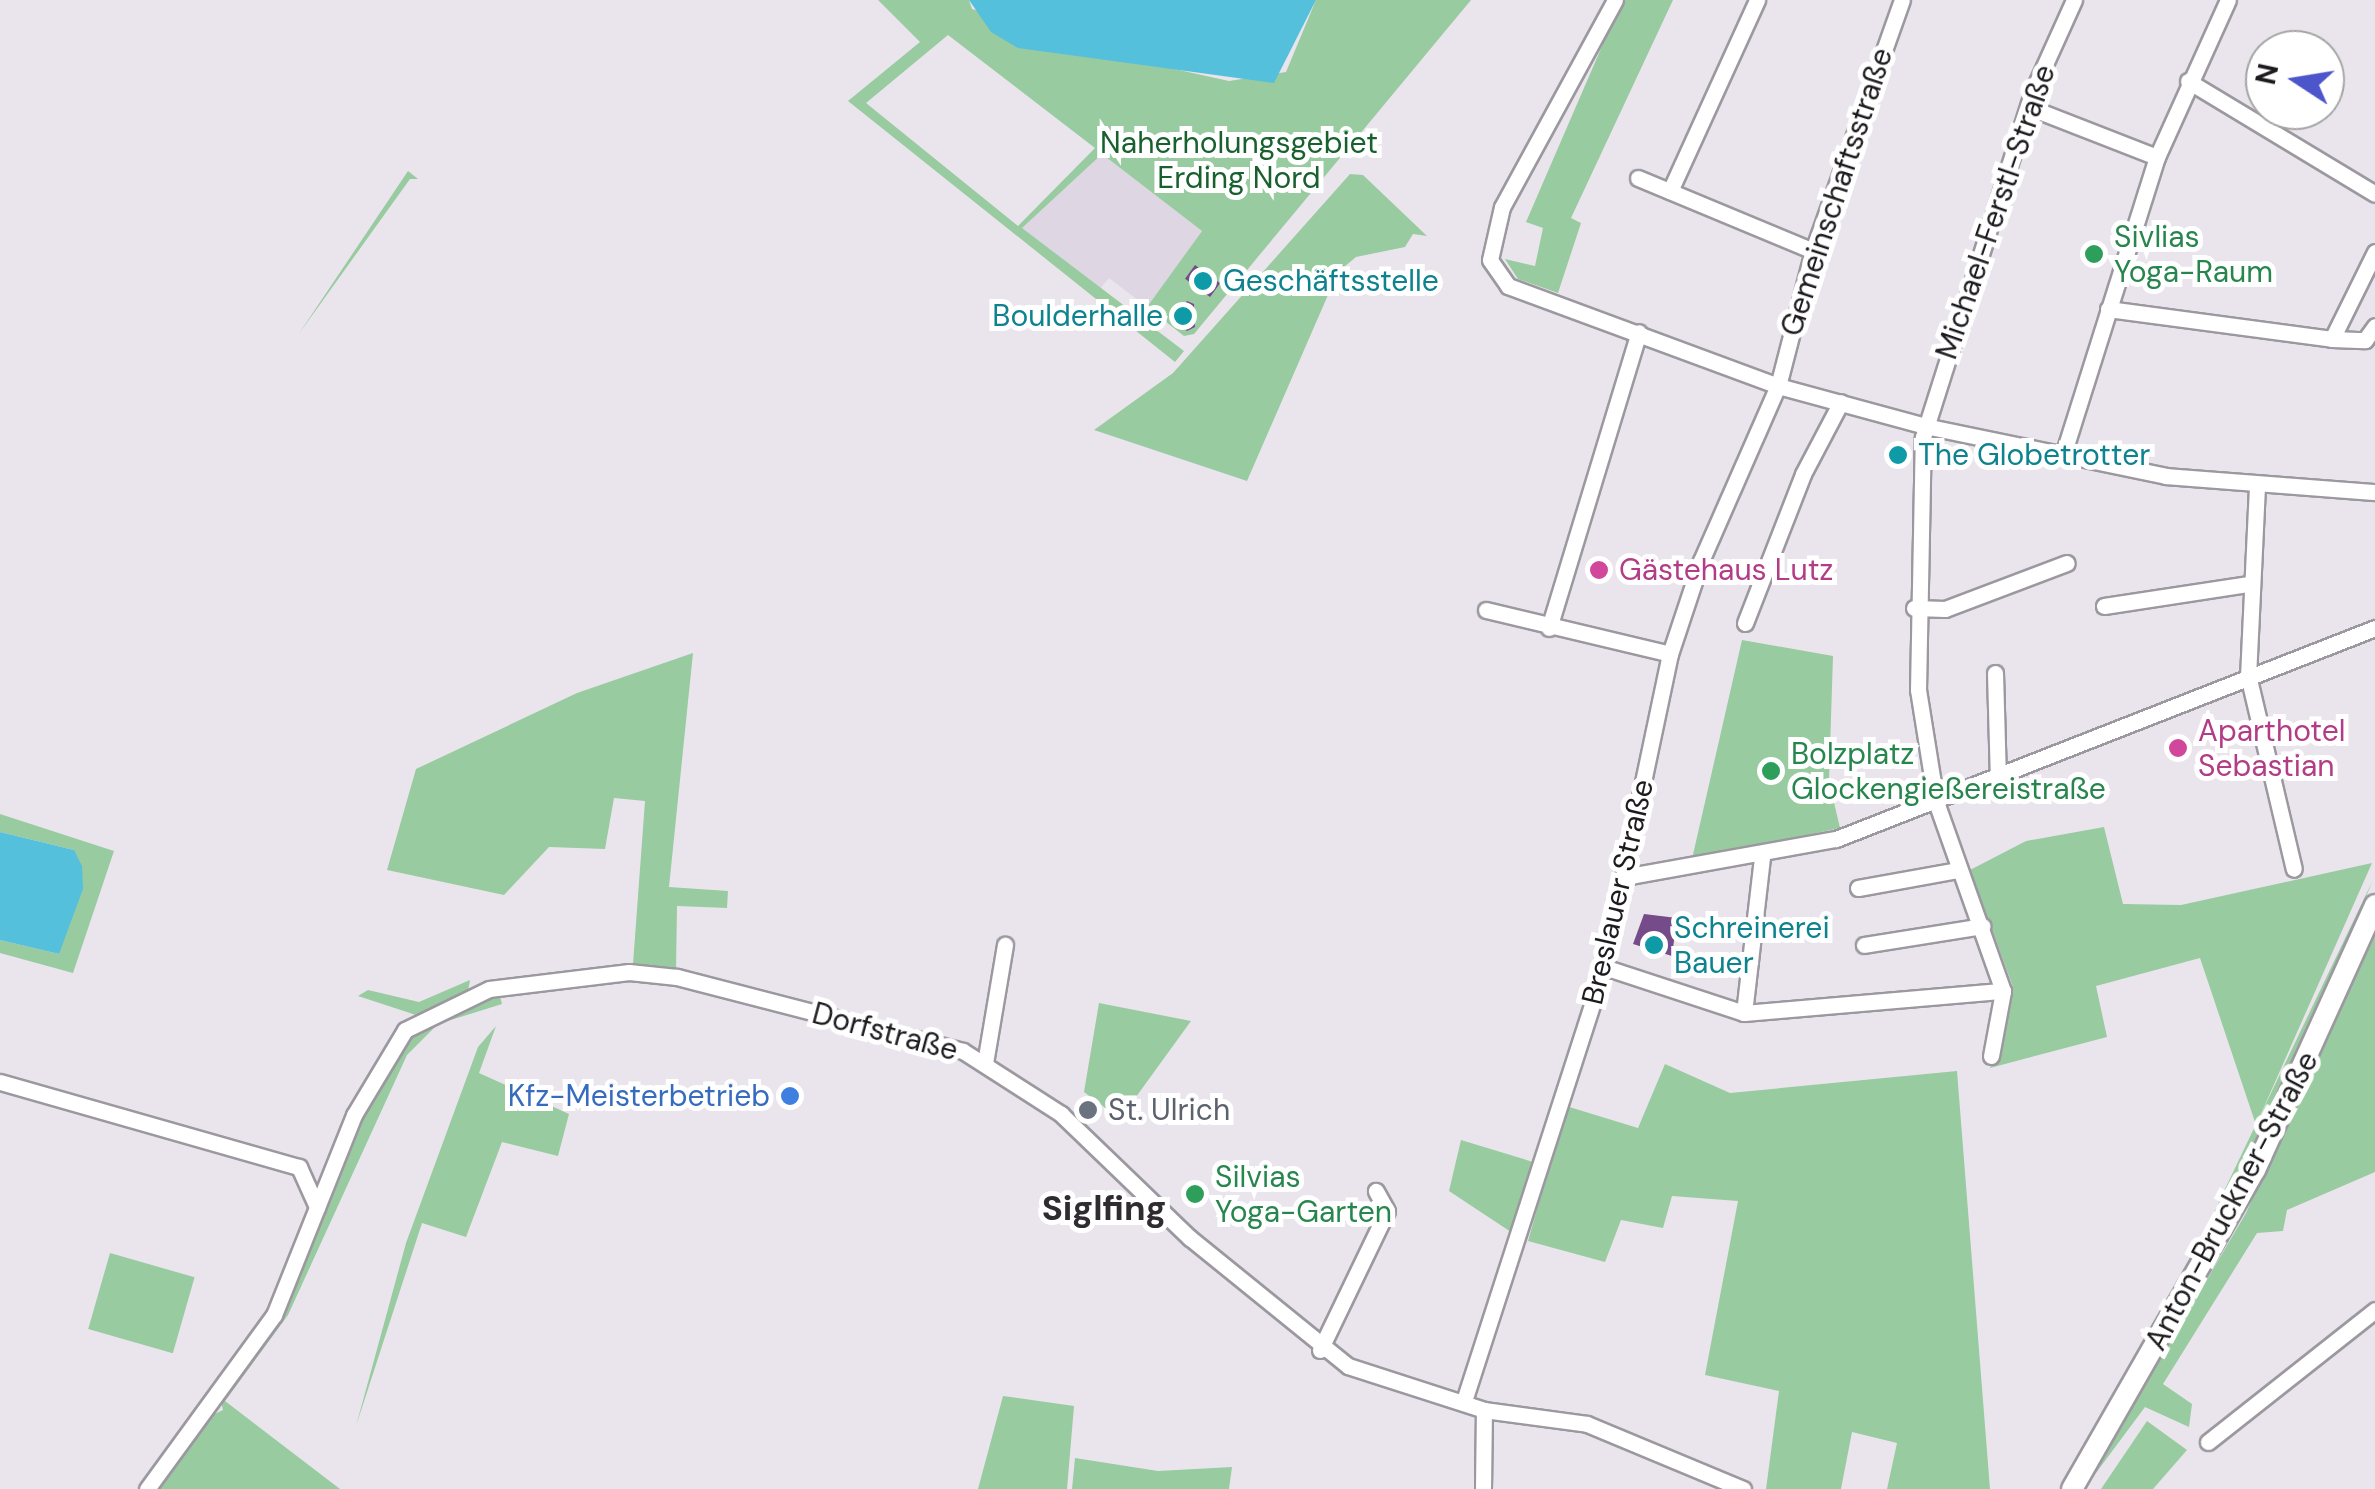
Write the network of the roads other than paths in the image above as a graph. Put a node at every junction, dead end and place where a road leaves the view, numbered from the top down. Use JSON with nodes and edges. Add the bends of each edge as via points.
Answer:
{"nodes":[{"id":1,"x":1615,"y":0,"type":"edge"},
{"id":2,"x":1757,"y":0,"type":"edge"},
{"id":3,"x":1902,"y":0,"type":"edge"},
{"id":4,"x":2074,"y":0,"type":"edge"},
{"id":5,"x":2228,"y":0,"type":"edge"},
{"id":6,"x":2188,"y":81,"type":"junction"},
{"id":7,"x":2031,"y":108,"type":"junction"},
{"id":8,"x":2157,"y":157,"type":"junction"},
{"id":9,"x":1638,"y":178,"type":"dead end"},
{"id":10,"x":1670,"y":191,"type":"junction"},
{"id":11,"x":2375,"y":194,"type":"edge"},
{"id":12,"x":1813,"y":251,"type":"junction"},
{"id":13,"x":2375,"y":252,"type":"edge"},
{"id":14,"x":2108,"y":309,"type":"junction"},
{"id":15,"x":2375,"y":326,"type":"edge"},
{"id":16,"x":1639,"y":332,"type":"junction"},
{"id":17,"x":2332,"y":339,"type":"junction"},
{"id":18,"x":1778,"y":386,"type":"junction"},
{"id":19,"x":1841,"y":402,"type":"junction"},
{"id":20,"x":1925,"y":426,"type":"junction"},
{"id":21,"x":2064,"y":454,"type":"junction"},
{"id":22,"x":2257,"y":486,"type":"junction"},
{"id":23,"x":2375,"y":492,"type":"edge"},
{"id":24,"x":2066,"y":563,"type":"dead end"},
{"id":25,"x":2247,"y":584,"type":"junction"},
{"id":26,"x":2104,"y":606,"type":"dead end"},
{"id":27,"x":1914,"y":608,"type":"junction"},
{"id":28,"x":1486,"y":610,"type":"dead end"},
{"id":29,"x":1746,"y":623,"type":"dead end"},
{"id":30,"x":1549,"y":628,"type":"junction"},
{"id":31,"x":2375,"y":628,"type":"edge"},
{"id":32,"x":1670,"y":654,"type":"junction"},
{"id":33,"x":1996,"y":673,"type":"dead end"},
{"id":34,"x":2248,"y":675,"type":"junction"},
{"id":35,"x":1998,"y":780,"type":"junction"},
{"id":36,"x":1936,"y":802,"type":"junction"},
{"id":37,"x":1762,"y":857,"type":"junction"},
{"id":38,"x":2294,"y":869,"type":"dead end"},
{"id":39,"x":1958,"y":870,"type":"junction"},
{"id":40,"x":1624,"y":877,"type":"junction"},
{"id":41,"x":1858,"y":888,"type":"dead end"},
{"id":42,"x":2375,"y":905,"type":"edge"},
{"id":43,"x":1982,"y":926,"type":"junction"},
{"id":44,"x":1005,"y":944,"type":"dead end"},
{"id":45,"x":1864,"y":945,"type":"dead end"},
{"id":46,"x":1604,"y":967,"type":"junction"},
{"id":47,"x":2002,"y":992,"type":"junction"},
{"id":48,"x":1744,"y":1013,"type":"junction"},
{"id":49,"x":1990,"y":1056,"type":"dead end"},
{"id":50,"x":985,"y":1063,"type":"junction"},
{"id":51,"x":0,"y":1082,"type":"edge"},
{"id":52,"x":1376,"y":1191,"type":"dead end"},
{"id":53,"x":317,"y":1206,"type":"junction"},
{"id":54,"x":2375,"y":1310,"type":"edge"},
{"id":55,"x":1320,"y":1350,"type":"junction"},
{"id":56,"x":1464,"y":1401,"type":"junction"},
{"id":57,"x":1484,"y":1410,"type":"junction"},
{"id":58,"x":2208,"y":1442,"type":"dead end"},
{"id":59,"x":146,"y":1489,"type":"edge"},
{"id":60,"x":1482,"y":1489,"type":"edge"},
{"id":61,"x":1744,"y":1489,"type":"edge"},
{"id":62,"x":2072,"y":1489,"type":"edge"}],
"edges":[{"from":1,"to":16,"type":"street","via":[[1514,177],[1491,240],[1493,270],[1508,286]]},
{"from":2,"to":10,"type":"street"},
{"from":3,"to":12,"type":"street","name":"Gemeinschaftsstraße"},
{"from":4,"to":7,"type":"street","name":"Michael-Ferstl-Straße"},
{"from":5,"to":6,"type":"street"},
{"from":6,"to":8,"type":"street"},
{"from":6,"to":11,"type":"street"},
{"from":7,"to":8,"type":"street"},
{"from":7,"to":20,"type":"street","name":"Michael-Ferstl-Straße"},
{"from":8,"to":14,"type":"street"},
{"from":9,"to":10,"type":"street"},
{"from":10,"to":12,"type":"street"},
{"from":12,"to":18,"type":"street","name":"Gemeinschaftsstraße"},
{"from":13,"to":17,"type":"street"},
{"from":14,"to":17,"type":"street"},
{"from":14,"to":21,"type":"street"},
{"from":15,"to":17,"type":"street","via":[[2365,340]]},
{"from":16,"to":18,"type":"street"},
{"from":16,"to":30,"type":"street"},
{"from":18,"to":19,"type":"street"},
{"from":18,"to":32,"type":"street","name":"Breslauer Straße","via":[[1701,560]]},
{"from":19,"to":20,"type":"street"},
{"from":19,"to":29,"type":"street","via":[[1803,474]]},
{"from":20,"to":21,"type":"street"},
{"from":20,"to":27,"type":"street","name":"Michael-Ferstl-Straße"},
{"from":21,"to":22,"type":"street"},
{"from":22,"to":23,"type":"street"},
{"from":22,"to":25,"type":"street"},
{"from":24,"to":27,"type":"street","via":[[1945,609]]},
{"from":25,"to":26,"type":"street"},
{"from":25,"to":34,"type":"street"},
{"from":27,"to":36,"type":"street","name":"Michael-Ferstl-Straße"},
{"from":28,"to":30,"type":"street"},
{"from":30,"to":32,"type":"street"},
{"from":31,"to":34,"type":"street"},
{"from":32,"to":40,"type":"street","name":"Breslauer Straße"},
{"from":33,"to":35,"type":"street"},
{"from":34,"to":35,"type":"street"},
{"from":34,"to":38,"type":"street"},
{"from":35,"to":36,"type":"street"},
{"from":36,"to":37,"type":"street"},
{"from":36,"to":39,"type":"street","name":"Michael-Ferstl-Straße"},
{"from":37,"to":40,"type":"street"},
{"from":37,"to":48,"type":"street"},
{"from":39,"to":41,"type":"street"},
{"from":39,"to":43,"type":"street","name":"Michael-Ferstl-Straße"},
{"from":40,"to":46,"type":"street","name":"Breslauer Straße"},
{"from":42,"to":62,"type":"main road","name":"Anton-Bruckner-Straße","via":[[2255,1170]]},
{"from":43,"to":45,"type":"street"},
{"from":43,"to":47,"type":"street","name":"Michael-Ferstl-Straße"},
{"from":44,"to":50,"type":"street"},
{"from":46,"to":48,"type":"street"},
{"from":46,"to":56,"type":"street","name":"Breslauer Straße"},
{"from":47,"to":48,"type":"street"},
{"from":47,"to":49,"type":"street"},
{"from":50,"to":53,"type":"street","name":"Dorfstraße","via":[[928,1039],[677,977],[563,975],[502,986],[442,1007],[394,1042]]},
{"from":50,"to":55,"type":"street","name":"Dorfstraße","via":[[1061,1114]]},
{"from":51,"to":53,"type":"street","via":[[299,1166]]},
{"from":52,"to":55,"type":"street","via":[[1387,1211]]},
{"from":53,"to":59,"type":"street","name":"Dorfstraße","via":[[274,1315]]},
{"from":54,"to":58,"type":"street"},
{"from":55,"to":56,"type":"street","name":"Dorfstraße","via":[[1394,1388]]},
{"from":56,"to":57,"type":"street","name":"Dorfstraße"},
{"from":57,"to":60,"type":"street"},
{"from":57,"to":61,"type":"street","name":"Dorfstraße","via":[[1597,1427]]}]}
